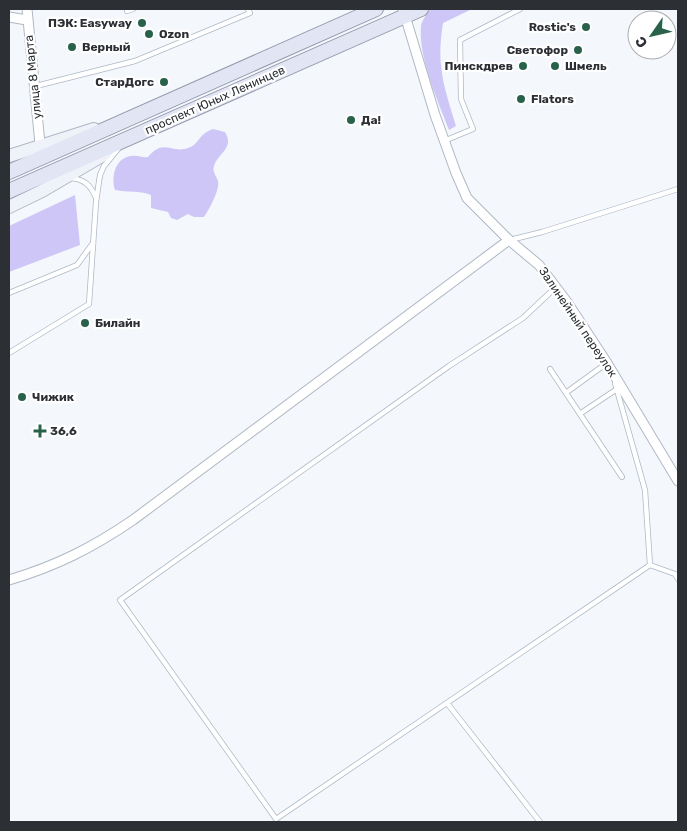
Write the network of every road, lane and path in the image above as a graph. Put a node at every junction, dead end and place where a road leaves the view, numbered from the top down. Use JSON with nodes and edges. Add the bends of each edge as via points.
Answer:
{"nodes":[{"id":1,"x":27,"y":9,"type":"edge"},
{"id":2,"x":133,"y":9,"type":"edge"},
{"id":3,"x":248,"y":9,"type":"edge"},
{"id":4,"x":376,"y":9,"type":"edge"},
{"id":5,"x":421,"y":9,"type":"edge"},
{"id":6,"x":520,"y":9,"type":"edge"},
{"id":7,"x":127,"y":11,"type":"dead end"},
{"id":8,"x":404,"y":13,"type":"edge"},
{"id":9,"x":9,"y":17,"type":"edge"},
{"id":10,"x":27,"y":20,"type":"junction"},
{"id":11,"x":36,"y":86,"type":"junction"},
{"id":12,"x":120,"y":122,"type":"junction"},
{"id":13,"x":126,"y":140,"type":"junction"},
{"id":14,"x":444,"y":141,"type":"junction"},
{"id":15,"x":40,"y":144,"type":"junction"},
{"id":16,"x":9,"y":156,"type":"edge"},
{"id":17,"x":9,"y":172,"type":"edge"},
{"id":18,"x":61,"y":180,"type":"junction"},
{"id":19,"x":678,"y":189,"type":"edge"},
{"id":20,"x":9,"y":191,"type":"edge"},
{"id":21,"x":96,"y":199,"type":"junction"},
{"id":22,"x":9,"y":206,"type":"edge"},
{"id":23,"x":509,"y":240,"type":"junction"},
{"id":24,"x":93,"y":243,"type":"junction"},
{"id":25,"x":556,"y":287,"type":"junction"},
{"id":26,"x":9,"y":294,"type":"edge"},
{"id":27,"x":9,"y":353,"type":"edge"},
{"id":28,"x":607,"y":363,"type":"junction"},
{"id":29,"x":550,"y":369,"type":"dead end"},
{"id":30,"x":612,"y":372,"type":"junction"},
{"id":31,"x":616,"y":389,"type":"junction"},
{"id":32,"x":567,"y":392,"type":"junction"},
{"id":33,"x":581,"y":413,"type":"junction"},
{"id":34,"x":622,"y":477,"type":"dead end"},
{"id":35,"x":678,"y":481,"type":"edge"},
{"id":36,"x":650,"y":565,"type":"junction"},
{"id":37,"x":678,"y":579,"type":"edge"},
{"id":38,"x":9,"y":580,"type":"edge"},
{"id":39,"x":447,"y":703,"type":"junction"},
{"id":40,"x":540,"y":822,"type":"edge"}],
"edges":[{"from":1,"to":10,"type":"street","name":"улица 8 Марта"},
{"from":2,"to":7,"type":"lane"},
{"from":3,"to":11,"type":"lane","via":[[250,13],[135,61]]},
{"from":4,"to":12,"type":"main road","name":"проспект Юных Ленинцев"},
{"from":5,"to":8,"type":"main road","name":"проспект Юных Ленинцев"},
{"from":6,"to":14,"type":"lane","via":[[460,40],[461,99],[473,130]]},
{"from":8,"to":13,"type":"main road","name":"проспект Юных Ленинцев"},
{"from":8,"to":14,"type":"street","name":"Залинейный переулок"},
{"from":9,"to":10,"type":"street"},
{"from":10,"to":11,"type":"street","name":"улица 8 Марта"},
{"from":11,"to":15,"type":"street","name":"улица 8 Марта"},
{"from":12,"to":15,"type":"main road"},
{"from":12,"to":17,"type":"main road","name":"проспект Юных Ленинцев"},
{"from":13,"to":18,"type":"main road"},
{"from":13,"to":20,"type":"main road","name":"проспект Юных Ленинцев"},
{"from":13,"to":21,"type":"lane","via":[[104,166]]},
{"from":14,"to":23,"type":"street","name":"Залинейный переулок","via":[[467,198]]},
{"from":15,"to":16,"type":"main road"},
{"from":18,"to":21,"type":"lane","via":[[78,178],[92,189]]},
{"from":18,"to":22,"type":"main road"},
{"from":19,"to":23,"type":"lane"},
{"from":21,"to":24,"type":"lane"},
{"from":23,"to":25,"type":"street","name":"Залинейный переулок","via":[[539,265]]},
{"from":23,"to":38,"type":"street","via":[[126,525],[60,562]]},
{"from":24,"to":26,"type":"lane","via":[[78,265]]},
{"from":24,"to":27,"type":"lane","via":[[89,304]]},
{"from":25,"to":28,"type":"street","name":"Залинейный переулок"},
{"from":25,"to":39,"type":"lane","via":[[523,318],[449,366],[120,600],[276,819]]},
{"from":28,"to":30,"type":"street","name":"Залинейный переулок"},
{"from":28,"to":32,"type":"lane"},
{"from":29,"to":32,"type":"lane"},
{"from":30,"to":31,"type":"lane"},
{"from":30,"to":35,"type":"street","name":"Залинейный переулок"},
{"from":31,"to":33,"type":"lane"},
{"from":31,"to":36,"type":"lane","via":[[645,490]]},
{"from":32,"to":33,"type":"lane"},
{"from":33,"to":34,"type":"lane"},
{"from":36,"to":37,"type":"lane","via":[[675,574]]},
{"from":36,"to":39,"type":"lane"},
{"from":39,"to":40,"type":"lane"}]}
